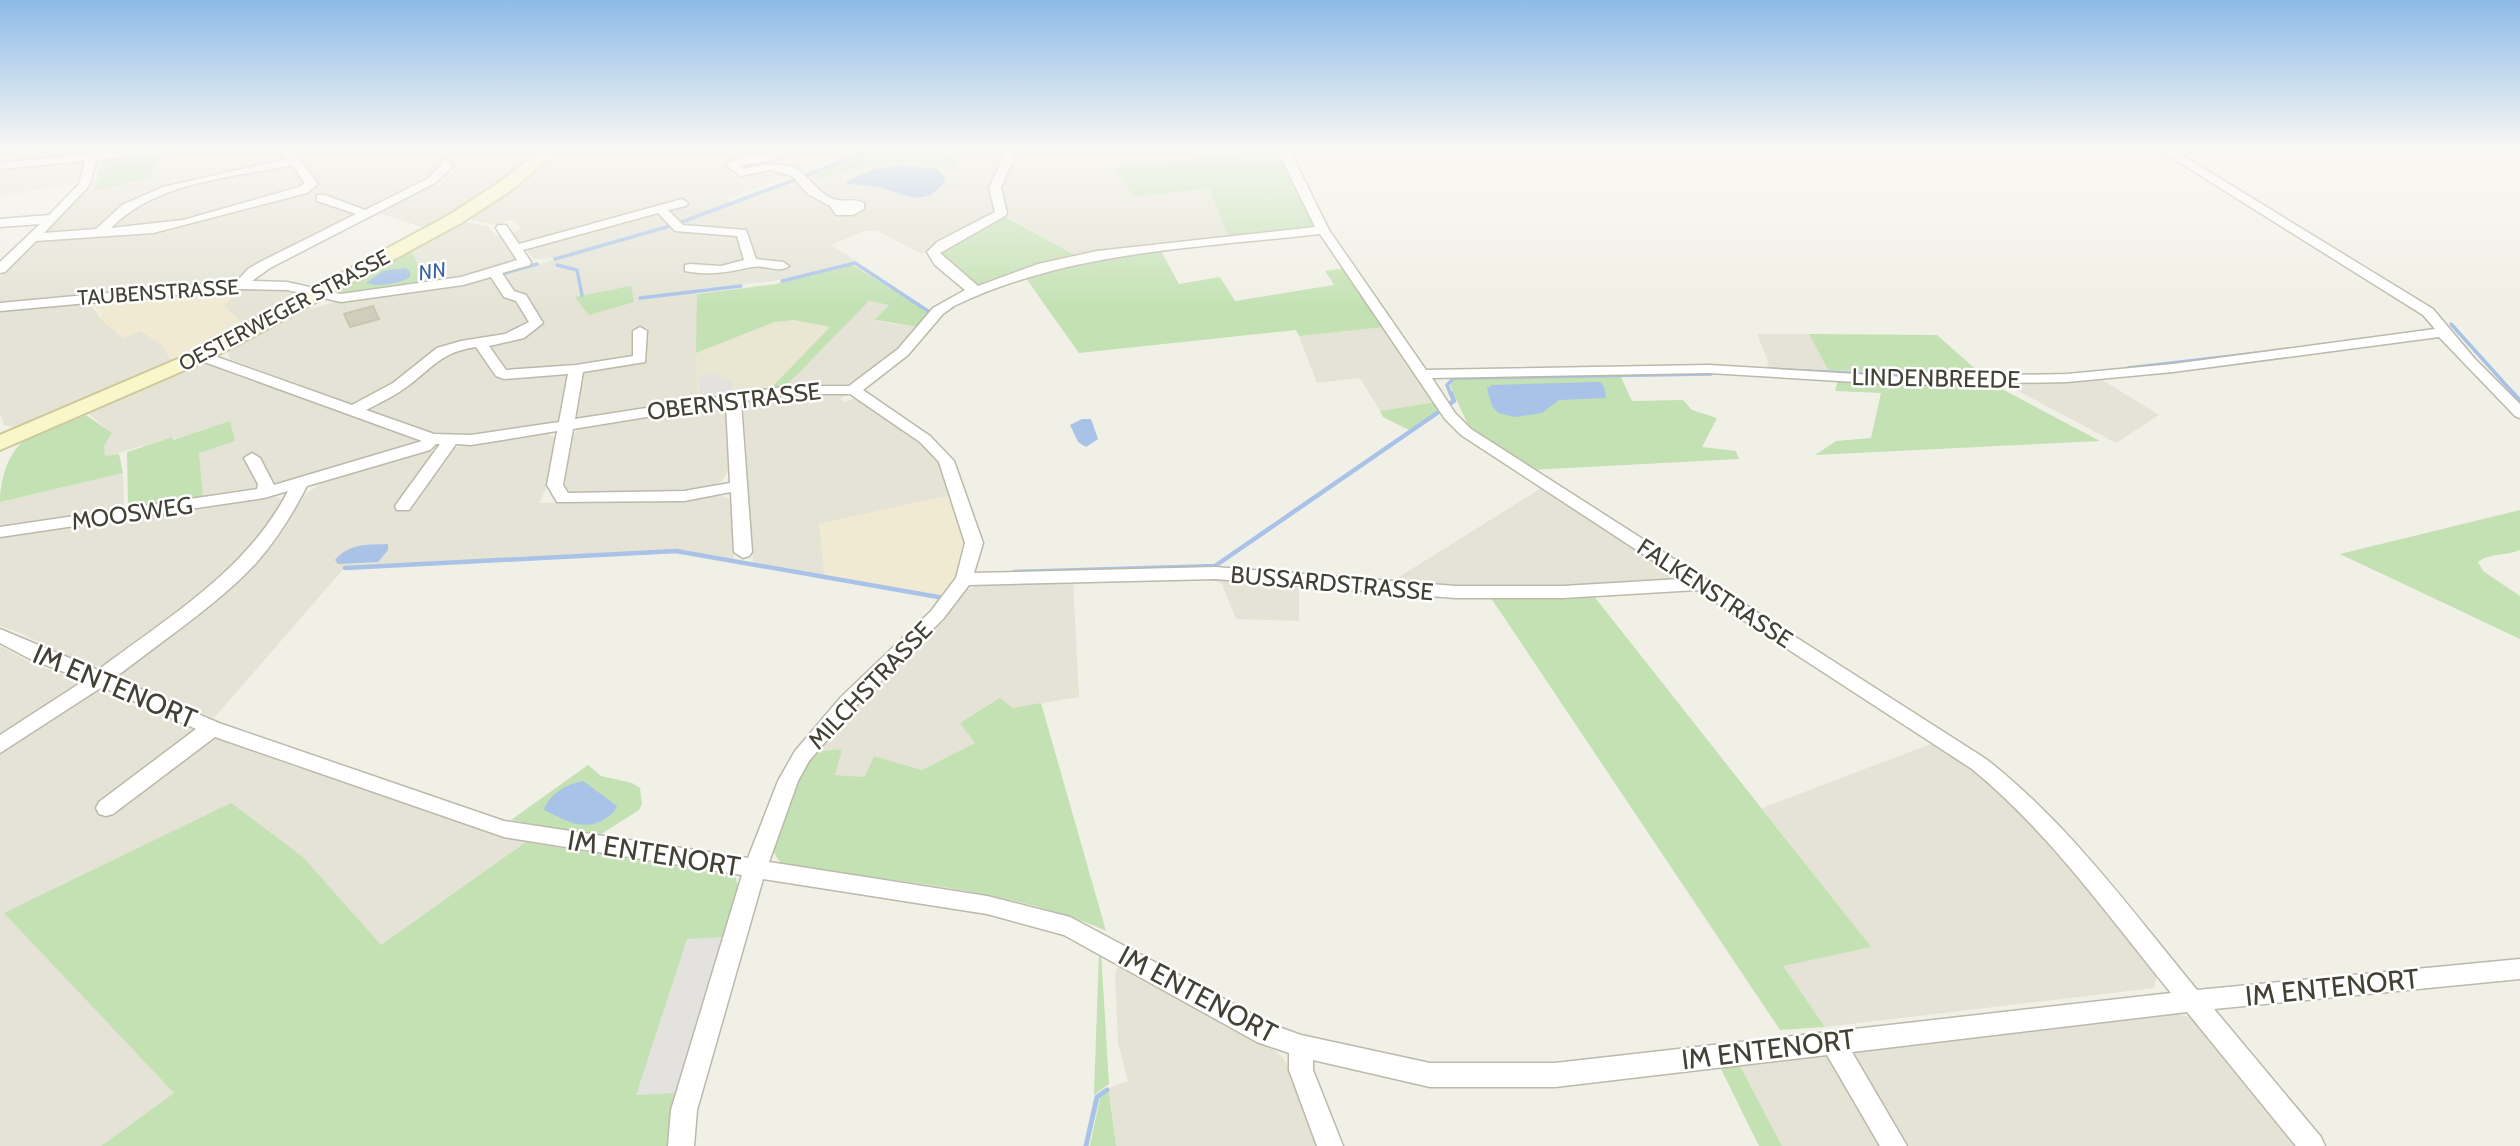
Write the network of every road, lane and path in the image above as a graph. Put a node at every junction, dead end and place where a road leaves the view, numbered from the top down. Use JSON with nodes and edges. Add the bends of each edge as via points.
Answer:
{"nodes":[{"id":1,"x":67,"y":202,"type":"edge"},
{"id":2,"x":136,"y":202,"type":"edge"},
{"id":3,"x":258,"y":202,"type":"edge"},
{"id":4,"x":334,"y":202,"type":"edge"},
{"id":5,"x":389,"y":202,"type":"edge"},
{"id":6,"x":482,"y":202,"type":"edge"},
{"id":7,"x":832,"y":202,"type":"edge"},
{"id":8,"x":999,"y":202,"type":"edge"},
{"id":9,"x":1310,"y":202,"type":"edge"},
{"id":10,"x":2251,"y":202,"type":"edge"},
{"id":11,"x":682,"y":203,"type":"dead end"},
{"id":12,"x":835,"y":204,"type":"dead end"},
{"id":13,"x":12,"y":205,"type":"dead end"},
{"id":14,"x":660,"y":209,"type":"junction"},
{"id":15,"x":366,"y":214,"type":"junction"},
{"id":16,"x":51,"y":219,"type":"junction"},
{"id":17,"x":0,"y":222,"type":"edge"},
{"id":18,"x":502,"y":229,"type":"dead end"},
{"id":19,"x":1324,"y":230,"type":"junction"},
{"id":20,"x":99,"y":233,"type":"junction"},
{"id":21,"x":31,"y":238,"type":"junction"},
{"id":22,"x":517,"y":248,"type":"junction"},
{"id":23,"x":751,"y":262,"type":"junction"},
{"id":24,"x":783,"y":266,"type":"dead end"},
{"id":25,"x":690,"y":268,"type":"dead end"},
{"id":26,"x":0,"y":269,"type":"edge"},
{"id":27,"x":495,"y":273,"type":"junction"},
{"id":28,"x":240,"y":285,"type":"junction"},
{"id":29,"x":972,"y":292,"type":"junction"},
{"id":30,"x":316,"y":294,"type":"junction"},
{"id":31,"x":0,"y":307,"type":"edge"},
{"id":32,"x":640,"y":331,"type":"dead end"},
{"id":33,"x":2448,"y":334,"type":"junction"},
{"id":34,"x":481,"y":344,"type":"junction"},
{"id":35,"x":201,"y":356,"type":"junction"},
{"id":36,"x":576,"y":369,"type":"junction"},
{"id":37,"x":1423,"y":374,"type":"junction"},
{"id":38,"x":853,"y":390,"type":"junction"},
{"id":39,"x":733,"y":399,"type":"junction"},
{"id":40,"x":352,"y":411,"type":"junction"},
{"id":41,"x":2520,"y":413,"type":"edge"},
{"id":42,"x":566,"y":425,"type":"junction"},
{"id":43,"x":432,"y":439,"type":"junction"},
{"id":44,"x":450,"y":441,"type":"junction"},
{"id":45,"x":0,"y":443,"type":"edge"},
{"id":46,"x":252,"y":458,"type":"dead end"},
{"id":47,"x":300,"y":483,"type":"junction"},
{"id":48,"x":739,"y":486,"type":"junction"},
{"id":49,"x":264,"y":493,"type":"junction"},
{"id":50,"x":403,"y":506,"type":"dead end"},
{"id":51,"x":0,"y":532,"type":"edge"},
{"id":52,"x":743,"y":552,"type":"dead end"},
{"id":53,"x":964,"y":579,"type":"junction"},
{"id":54,"x":1701,"y":584,"type":"junction"},
{"id":55,"x":0,"y":635,"type":"edge"},
{"id":56,"x":99,"y":680,"type":"junction"},
{"id":57,"x":212,"y":728,"type":"junction"},
{"id":58,"x":0,"y":745,"type":"edge"},
{"id":59,"x":106,"y":808,"type":"dead end"},
{"id":60,"x":755,"y":869,"type":"junction"},
{"id":61,"x":2520,"y":968,"type":"edge"},
{"id":62,"x":2192,"y":1001,"type":"junction"},
{"id":63,"x":1832,"y":1041,"type":"junction"},
{"id":64,"x":1301,"y":1046,"type":"junction"},
{"id":65,"x":681,"y":1146,"type":"edge"},
{"id":66,"x":1329,"y":1146,"type":"edge"},
{"id":67,"x":1894,"y":1146,"type":"edge"},
{"id":68,"x":2312,"y":1146,"type":"edge"}],
"edges":[{"from":1,"to":16,"type":"street"},
{"from":2,"to":20,"type":"street"},
{"from":3,"to":20,"type":"street","via":[[184,223]]},
{"from":4,"to":15,"type":"street"},
{"from":5,"to":15,"type":"street"},
{"from":6,"to":30,"type":"main road","name":"OESTERWEGER STRASSE"},
{"from":7,"to":12,"type":"street"},
{"from":8,"to":29,"type":"street","via":[[1002,213],[933,252],[935,259],[966,280]]},
{"from":9,"to":19,"type":"street","name":"FALKENSTRASSE"},
{"from":10,"to":33,"type":"street","via":[[2428,312]]},
{"from":11,"to":14,"type":"street"},
{"from":13,"to":17,"type":"street"},
{"from":14,"to":22,"type":"street"},
{"from":14,"to":23,"type":"street","via":[[679,228],[741,233]]},
{"from":15,"to":28,"type":"street","via":[[265,265]]},
{"from":16,"to":17,"type":"street"},
{"from":16,"to":21,"type":"street"},
{"from":18,"to":22,"type":"street"},
{"from":19,"to":29,"type":"street","name":"OBERNSTRASSE","via":[[1071,260]]},
{"from":19,"to":37,"type":"street","name":"FALKENSTRASSE"},
{"from":20,"to":21,"type":"street"},
{"from":21,"to":26,"type":"street"},
{"from":22,"to":27,"type":"street","name":"TAUBENSTRASSE","via":[[525,262]]},
{"from":23,"to":24,"type":"street"},
{"from":23,"to":25,"type":"street","via":[[712,272]]},
{"from":27,"to":30,"type":"street","name":"TAUBENSTRASSE","via":[[368,295],[341,298]]},
{"from":27,"to":34,"type":"street","via":[[509,294],[521,298],[536,323],[531,329]]},
{"from":28,"to":30,"type":"street","name":"TAUBENSTRASSE","via":[[287,286]]},
{"from":28,"to":31,"type":"street","name":"TAUBENSTRASSE"},
{"from":29,"to":38,"type":"street","name":"OBERNSTRASSE","via":[[938,311],[902,352]]},
{"from":30,"to":35,"type":"main road","name":"OESTERWEGER STRASSE"},
{"from":32,"to":36,"type":"street","via":[[640,359]]},
{"from":33,"to":37,"type":"street","name":"LINDENBREEDE","via":[[2067,378],[1905,381],[1709,369]]},
{"from":33,"to":41,"type":"street"},
{"from":34,"to":36,"type":"street","via":[[501,373],[509,376]]},
{"from":34,"to":40,"type":"street","via":[[470,342],[434,354],[402,384]]},
{"from":35,"to":40,"type":"street","name":"OBERNSTRASSE"},
{"from":35,"to":45,"type":"main road","name":"OESTERWEGER STRASSE"},
{"from":36,"to":42,"type":"street"},
{"from":37,"to":54,"type":"street","name":"FALKENSTRASSE","via":[[1466,432]]},
{"from":38,"to":39,"type":"street","name":"OBERNSTRASSE","via":[[789,390]]},
{"from":38,"to":53,"type":"street","name":"MILCHSTRASSE","via":[[925,439],[946,461],[974,543]]},
{"from":39,"to":42,"type":"street","name":"OBERNSTRASSE"},
{"from":39,"to":48,"type":"street"},
{"from":40,"to":43,"type":"street","name":"OBERNSTRASSE"},
{"from":42,"to":44,"type":"street","name":"OBERNSTRASSE"},
{"from":42,"to":48,"type":"street","via":[[555,485],[564,498],[684,496]]},
{"from":43,"to":44,"type":"street","name":"OBERNSTRASSE"},
{"from":43,"to":47,"type":"street","name":"MOOSWEG","via":[[424,447]]},
{"from":44,"to":50,"type":"street"},
{"from":46,"to":49,"type":"street","via":[[266,484]]},
{"from":47,"to":49,"type":"street","name":"MOOSWEG"},
{"from":47,"to":56,"type":"street","via":[[284,515],[250,559]]},
{"from":48,"to":52,"type":"street"},
{"from":49,"to":51,"type":"street","name":"MOOSWEG"},
{"from":53,"to":54,"type":"street","name":"BUSSARDSTRASSE","via":[[1215,573],[1455,592],[1563,592]]},
{"from":53,"to":60,"type":"street","name":"MILCHSTRASSE","via":[[937,615],[848,702],[803,756],[788,782]]},
{"from":54,"to":62,"type":"street","name":"FALKENSTRASSE","via":[[1979,764],[2015,793]]},
{"from":55,"to":56,"type":"street","name":"IM ENTENORT"},
{"from":56,"to":57,"type":"street","name":"IM ENTENORT"},
{"from":56,"to":58,"type":"street"},
{"from":57,"to":59,"type":"street"},
{"from":57,"to":60,"type":"street","name":"IM ENTENORT","via":[[504,829]]},
{"from":60,"to":64,"type":"street","name":"IM ENTENORT","via":[[987,905],[1070,927],[1266,1034]]},
{"from":60,"to":65,"type":"street","name":"MILCHSTRASSE","via":[[684,1110]]},
{"from":61,"to":62,"type":"street","name":"IM ENTENORT"},
{"from":62,"to":63,"type":"street","name":"IM ENTENORT"},
{"from":62,"to":68,"type":"street","name":"FALKENSTRASSE"},
{"from":63,"to":64,"type":"street","name":"IM ENTENORT","via":[[1555,1075],[1430,1075]]},
{"from":63,"to":67,"type":"street"},
{"from":64,"to":66,"type":"street","via":[[1301,1070]]}]}
